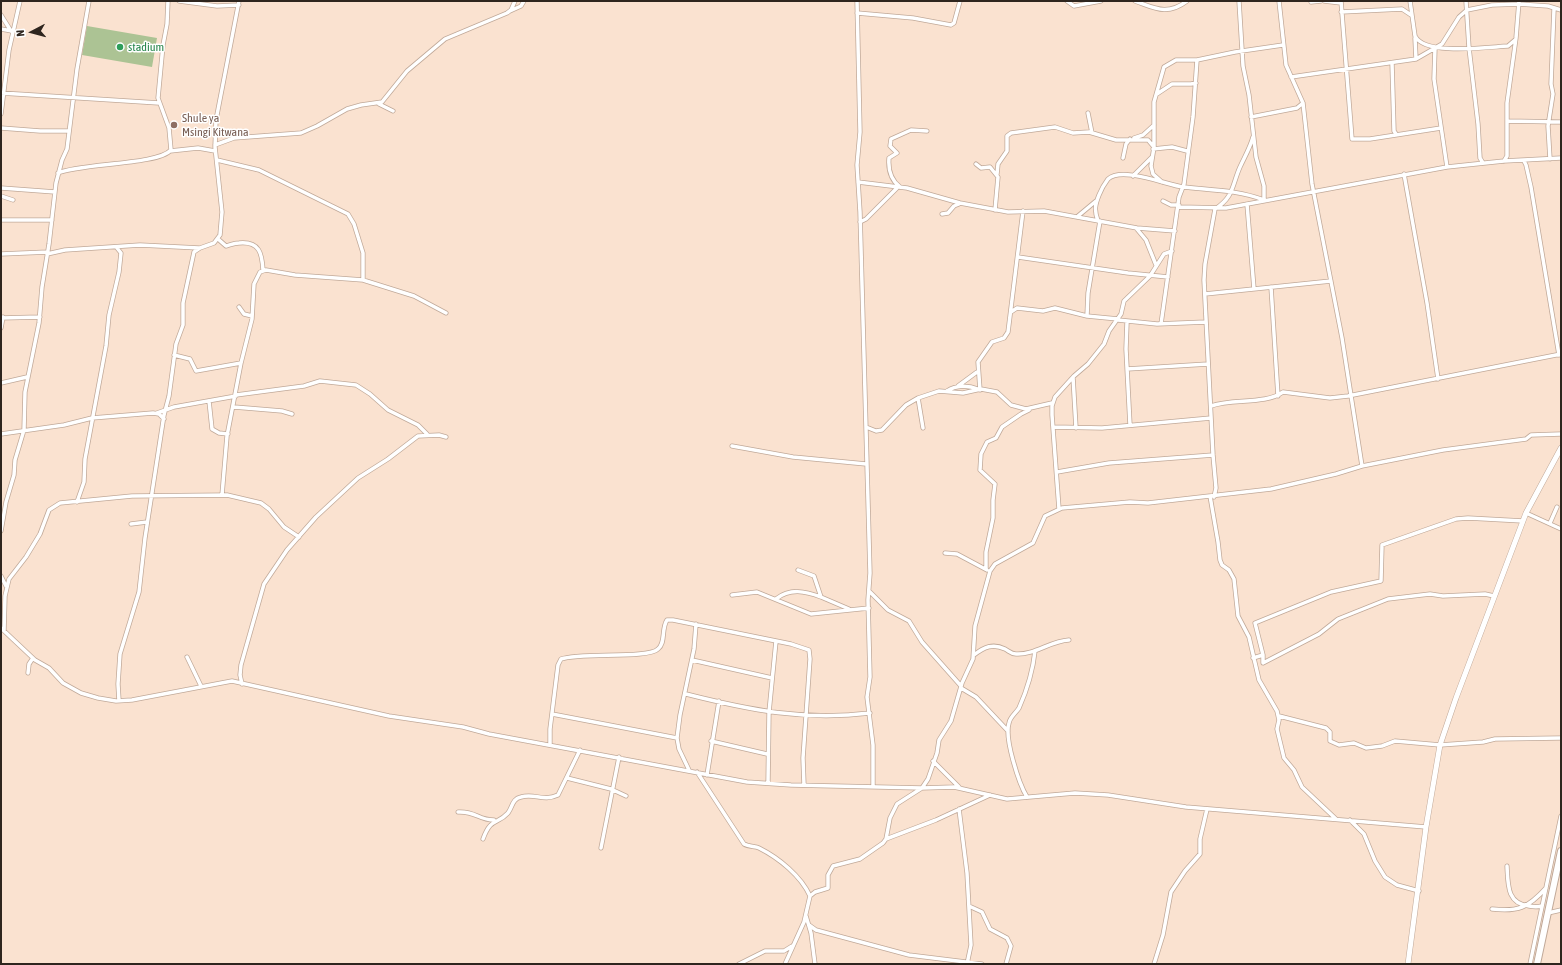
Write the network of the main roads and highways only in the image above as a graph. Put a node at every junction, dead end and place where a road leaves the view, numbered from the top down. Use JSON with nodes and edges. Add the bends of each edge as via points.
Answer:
{"nodes":[{"id":1,"x":1561,"y":851,"type":"edge"},
{"id":2,"x":1537,"y":964,"type":"edge"}],
"edges":[{"from":1,"to":2,"type":"highway"}]}
